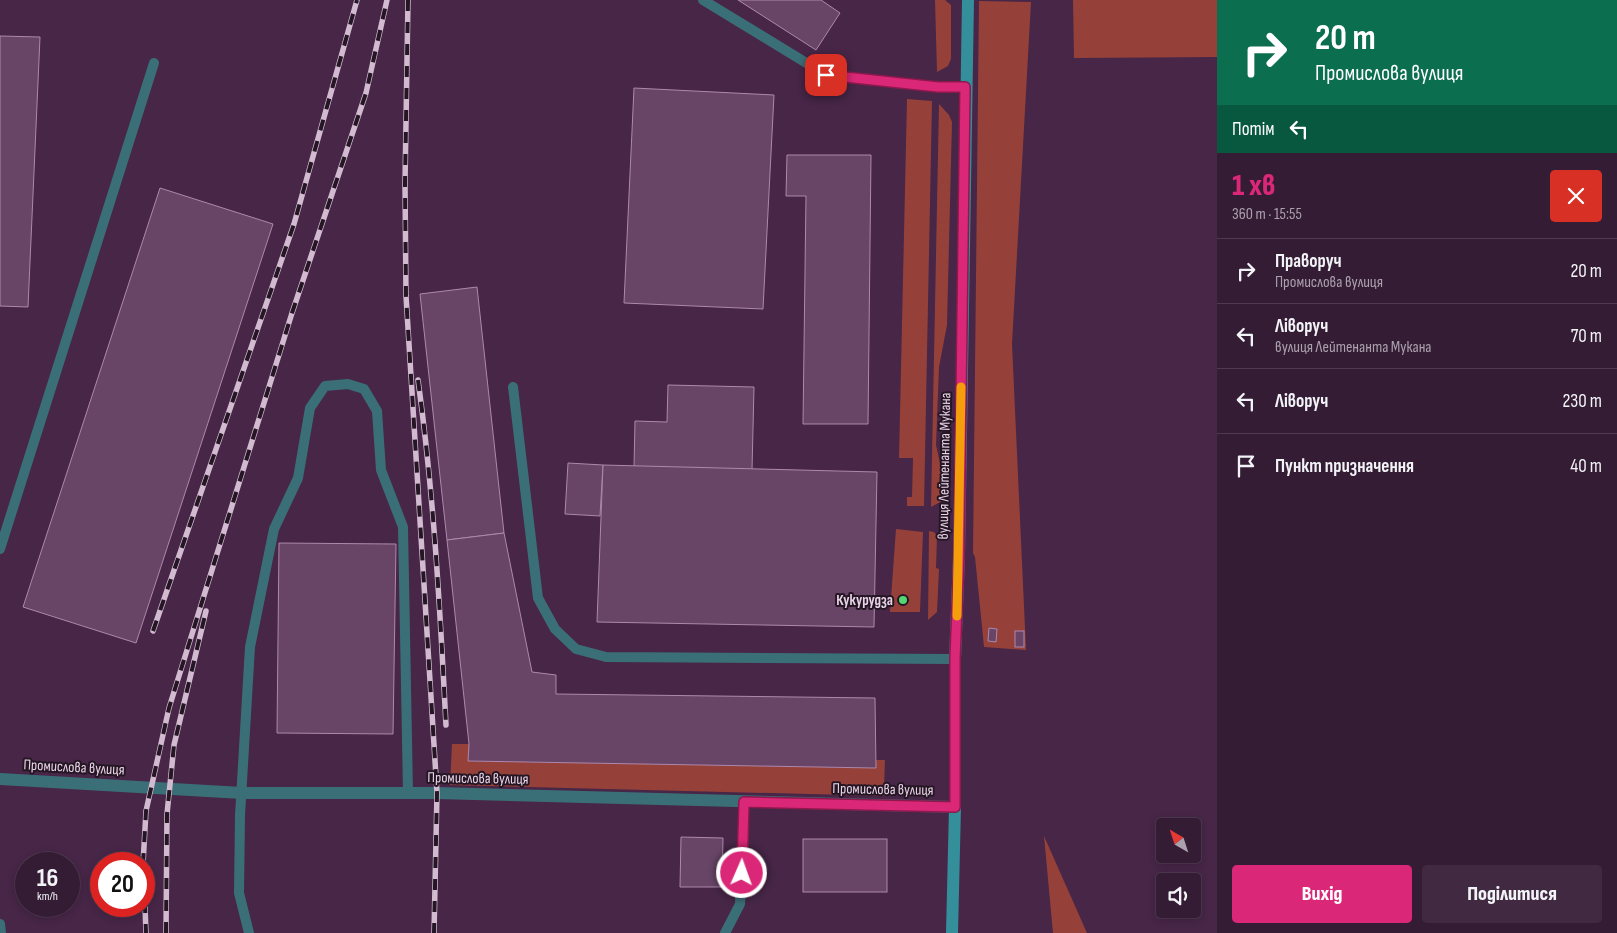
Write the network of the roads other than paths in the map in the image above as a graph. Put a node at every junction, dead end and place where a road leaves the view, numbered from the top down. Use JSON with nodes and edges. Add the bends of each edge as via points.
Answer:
{"nodes":[{"id":1,"x":703,"y":0,"type":"edge"},
{"id":2,"x":968,"y":0,"type":"edge"},
{"id":3,"x":154,"y":63,"type":"dead end"},
{"id":4,"x":965,"y":87,"type":"junction"},
{"id":5,"x":513,"y":387,"type":"dead end"},
{"id":6,"x":0,"y":550,"type":"edge"},
{"id":7,"x":955,"y":659,"type":"junction"},
{"id":8,"x":0,"y":779,"type":"edge"},
{"id":9,"x":242,"y":793,"type":"junction"},
{"id":10,"x":408,"y":793,"type":"junction"},
{"id":11,"x":744,"y":802,"type":"junction"},
{"id":12,"x":955,"y":807,"type":"junction"},
{"id":13,"x":0,"y":924,"type":"edge"},
{"id":14,"x":1,"y":933,"type":"edge"},
{"id":15,"x":249,"y":933,"type":"edge"},
{"id":16,"x":724,"y":933,"type":"edge"},
{"id":17,"x":952,"y":933,"type":"edge"}],
"edges":[{"from":1,"to":4,"type":"lane","via":[[826,75]]},
{"from":2,"to":4,"type":"main road","name":"вулиця Лейтенанта Мукана"},
{"from":3,"to":6,"type":"lane"},
{"from":4,"to":7,"type":"main road","name":"вулиця Лейтенанта Мукана"},
{"from":5,"to":7,"type":"lane","via":[[538,598],[555,628],[576,649],[606,657]]},
{"from":7,"to":12,"type":"main road","name":"вулиця Лейтенанта Мукана"},
{"from":8,"to":9,"type":"street","name":"Промислова вулиця"},
{"from":9,"to":10,"type":"street","name":"Промислова вулиця"},
{"from":9,"to":10,"type":"lane","via":[[250,648],[274,529],[298,478],[310,408],[326,386],[348,384],[364,389],[377,411],[381,470],[403,527]]},
{"from":9,"to":15,"type":"lane","via":[[239,892]]},
{"from":10,"to":11,"type":"street","name":"Промислова вулиця"},
{"from":11,"to":12,"type":"street","name":"Промислова вулиця"},
{"from":11,"to":16,"type":"lane","via":[[740,904]]},
{"from":12,"to":17,"type":"main road","name":"вулиця Лейтенанта Мукана"},
{"from":13,"to":14,"type":"lane"}]}
